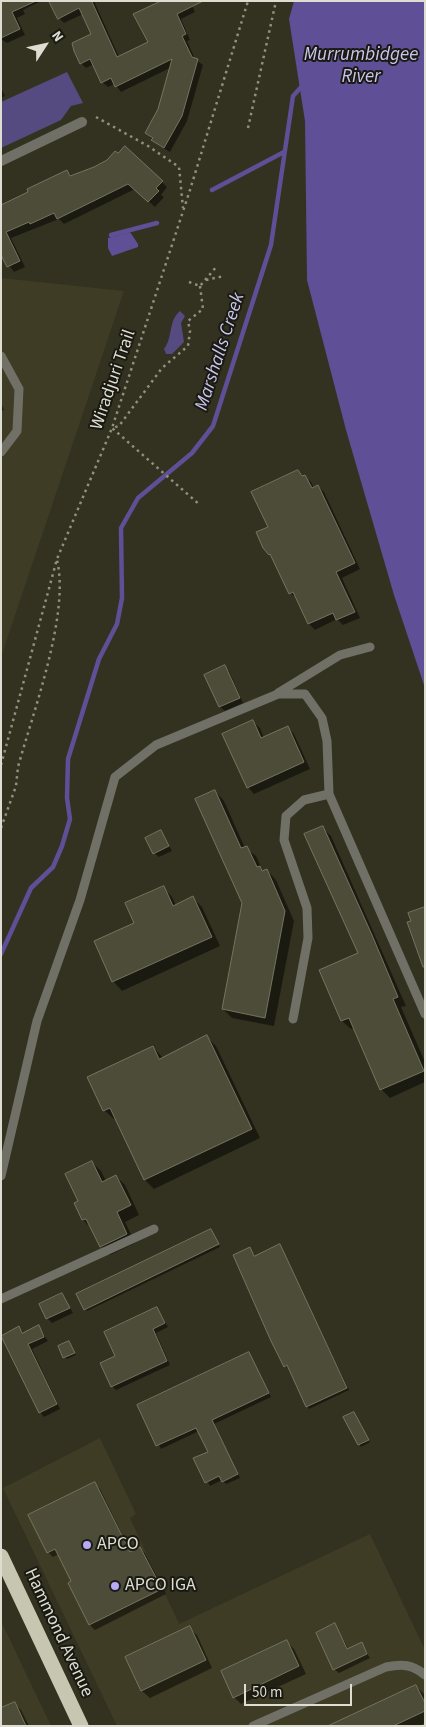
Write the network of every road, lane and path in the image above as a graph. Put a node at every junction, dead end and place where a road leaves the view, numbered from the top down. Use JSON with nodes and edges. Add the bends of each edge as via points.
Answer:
{"nodes":[{"id":1,"x":248,"y":1,"type":"edge"},
{"id":2,"x":276,"y":1,"type":"edge"},
{"id":3,"x":96,"y":117,"type":"dead end"},
{"id":4,"x":82,"y":122,"type":"dead end"},
{"id":5,"x":248,"y":128,"type":"dead end"},
{"id":6,"x":1,"y":161,"type":"edge"},
{"id":7,"x":184,"y":209,"type":"junction"},
{"id":8,"x":217,"y":266,"type":"dead end"},
{"id":9,"x":224,"y":276,"type":"dead end"},
{"id":10,"x":205,"y":280,"type":"junction"},
{"id":11,"x":189,"y":282,"type":"dead end"},
{"id":12,"x":200,"y":286,"type":"junction"},
{"id":13,"x":1,"y":356,"type":"edge"},
{"id":14,"x":112,"y":428,"type":"junction"},
{"id":15,"x":1,"y":452,"type":"edge"},
{"id":16,"x":200,"y":505,"type":"dead end"},
{"id":17,"x":57,"y":560,"type":"junction"},
{"id":18,"x":370,"y":648,"type":"dead end"},
{"id":19,"x":278,"y":694,"type":"junction"},
{"id":20,"x":1,"y":765,"type":"edge"},
{"id":21,"x":329,"y":794,"type":"junction"},
{"id":22,"x":1,"y":828,"type":"edge"},
{"id":23,"x":425,"y":1014,"type":"edge"},
{"id":24,"x":293,"y":1019,"type":"dead end"},
{"id":25,"x":1,"y":1176,"type":"edge"},
{"id":26,"x":154,"y":1229,"type":"dead end"},
{"id":27,"x":1,"y":1299,"type":"edge"},
{"id":28,"x":1,"y":1556,"type":"edge"},
{"id":29,"x":425,"y":1675,"type":"edge"},
{"id":30,"x":82,"y":1726,"type":"edge"},
{"id":31,"x":253,"y":1726,"type":"edge"}],
"edges":[{"from":1,"to":7,"type":"path","name":"Wiradjuri Trail"},
{"from":2,"to":5,"type":"path"},
{"from":3,"to":7,"type":"path","via":[[179,167]]},
{"from":4,"to":6,"type":"street"},
{"from":7,"to":14,"type":"path","name":"Wiradjuri Trail"},
{"from":8,"to":10,"type":"path"},
{"from":9,"to":10,"type":"path"},
{"from":10,"to":12,"type":"path"},
{"from":11,"to":12,"type":"path"},
{"from":12,"to":14,"type":"path","via":[[203,309],[188,321],[188,346],[162,368],[119,426]]},
{"from":13,"to":15,"type":"lane","via":[[19,389],[17,430]]},
{"from":14,"to":16,"type":"path"},
{"from":14,"to":17,"type":"path","name":"Wiradjuri Trail"},
{"from":17,"to":20,"type":"path","name":"Wiradjuri Trail"},
{"from":17,"to":22,"type":"path","via":[[61,591],[56,626],[18,767],[16,786]]},
{"from":18,"to":19,"type":"lane","via":[[340,655]]},
{"from":19,"to":21,"type":"lane","via":[[305,694],[322,718],[327,741]]},
{"from":19,"to":25,"type":"lane","via":[[156,745],[115,777],[80,900],[37,1021]]},
{"from":21,"to":23,"type":"lane"},
{"from":21,"to":24,"type":"lane","via":[[304,800],[286,816],[284,840],[307,908],[308,938]]},
{"from":26,"to":27,"type":"lane"},
{"from":28,"to":30,"type":"highway","name":"Hammond Avenue"},
{"from":29,"to":31,"type":"lane","via":[[415,1666],[386,1667]]}]}
